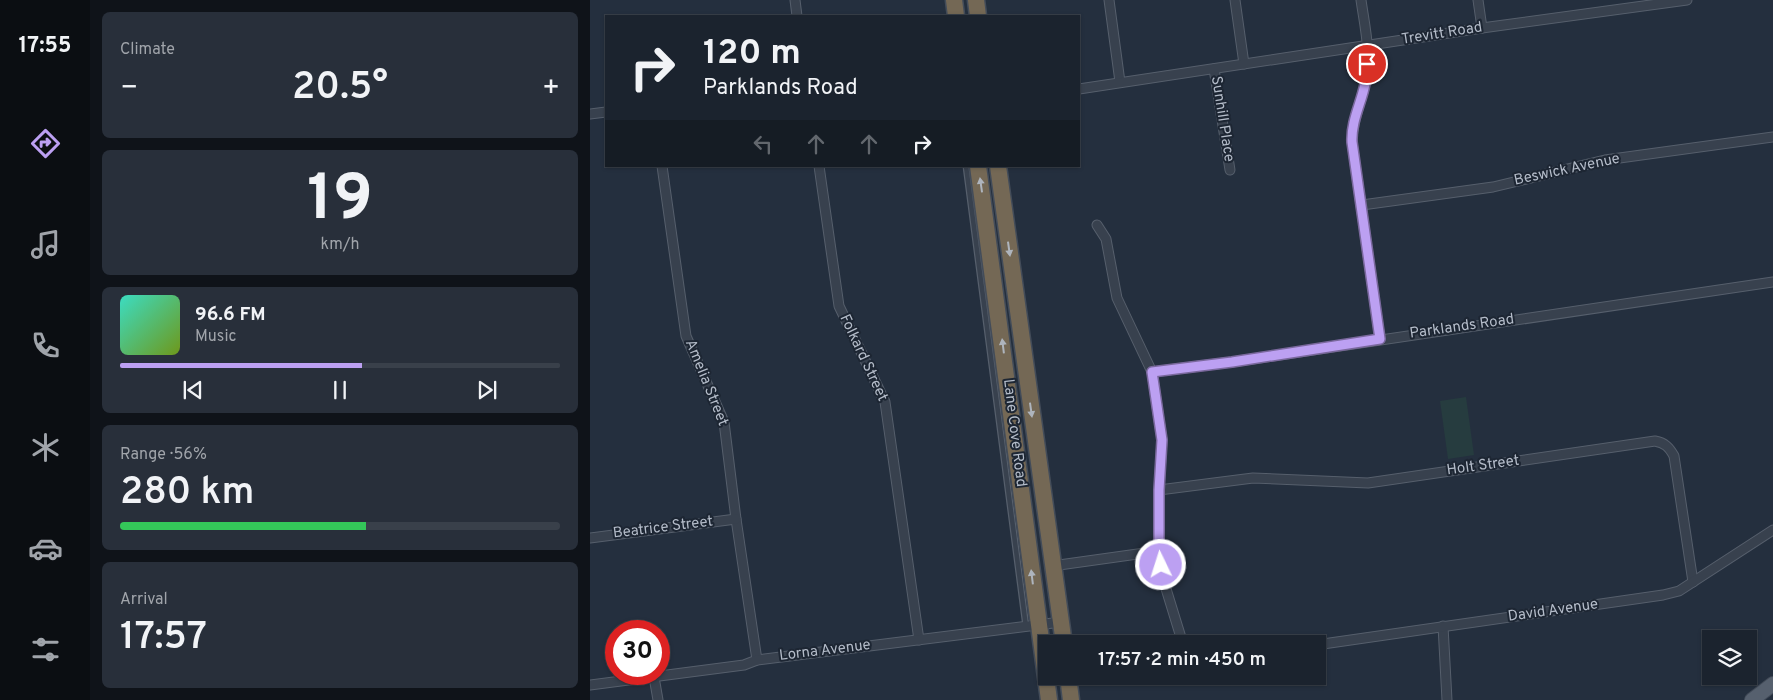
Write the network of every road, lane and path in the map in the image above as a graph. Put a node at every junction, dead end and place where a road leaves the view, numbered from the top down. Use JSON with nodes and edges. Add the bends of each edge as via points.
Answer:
{"nodes":[{"id":1,"x":795,"y":0,"type":"edge"},
{"id":2,"x":954,"y":0,"type":"edge"},
{"id":3,"x":976,"y":0,"type":"edge"},
{"id":4,"x":1109,"y":0,"type":"edge"},
{"id":5,"x":1235,"y":0,"type":"edge"},
{"id":6,"x":1361,"y":0,"type":"edge"},
{"id":7,"x":1478,"y":0,"type":"edge"},
{"id":8,"x":1687,"y":0,"type":"edge"},
{"id":9,"x":797,"y":15,"type":"edge"},
{"id":10,"x":956,"y":15,"type":"edge"},
{"id":11,"x":978,"y":15,"type":"edge"},
{"id":12,"x":1482,"y":28,"type":"junction"},
{"id":13,"x":1368,"y":46,"type":"junction"},
{"id":14,"x":1244,"y":64,"type":"junction"},
{"id":15,"x":1214,"y":69,"type":"junction"},
{"id":16,"x":1120,"y":82,"type":"junction"},
{"id":17,"x":1080,"y":89,"type":"edge"},
{"id":18,"x":605,"y":112,"type":"edge"},
{"id":19,"x":590,"y":114,"type":"edge"},
{"id":20,"x":1773,"y":136,"type":"edge"},
{"id":21,"x":662,"y":167,"type":"edge"},
{"id":22,"x":819,"y":167,"type":"edge"},
{"id":23,"x":966,"y":167,"type":"edge"},
{"id":24,"x":978,"y":167,"type":"edge"},
{"id":25,"x":998,"y":167,"type":"edge"},
{"id":26,"x":1230,"y":170,"type":"dead end"},
{"id":27,"x":1362,"y":206,"type":"junction"},
{"id":28,"x":1097,"y":225,"type":"dead end"},
{"id":29,"x":1773,"y":282,"type":"edge"},
{"id":30,"x":1380,"y":339,"type":"junction"},
{"id":31,"x":1152,"y":372,"type":"junction"},
{"id":32,"x":1159,"y":490,"type":"junction"},
{"id":33,"x":736,"y":519,"type":"junction"},
{"id":34,"x":1773,"y":530,"type":"edge"},
{"id":35,"x":590,"y":538,"type":"edge"},
{"id":36,"x":1159,"y":551,"type":"junction"},
{"id":37,"x":1052,"y":566,"type":"junction"},
{"id":38,"x":1693,"y":582,"type":"junction"},
{"id":39,"x":1061,"y":622,"type":"junction"},
{"id":40,"x":1032,"y":626,"type":"junction"},
{"id":41,"x":1443,"y":626,"type":"junction"},
{"id":42,"x":1063,"y":635,"type":"edge"},
{"id":43,"x":1180,"y":635,"type":"edge"},
{"id":44,"x":919,"y":640,"type":"junction"},
{"id":45,"x":1326,"y":644,"type":"edge"},
{"id":46,"x":757,"y":660,"type":"junction"},
{"id":47,"x":670,"y":674,"type":"edge"},
{"id":48,"x":605,"y":683,"type":"edge"},
{"id":49,"x":1773,"y":684,"type":"edge"},
{"id":50,"x":590,"y":685,"type":"edge"},
{"id":51,"x":656,"y":685,"type":"edge"},
{"id":52,"x":1069,"y":685,"type":"edge"},
{"id":53,"x":658,"y":700,"type":"edge"},
{"id":54,"x":1049,"y":700,"type":"edge"},
{"id":55,"x":1071,"y":700,"type":"edge"},
{"id":56,"x":1447,"y":700,"type":"edge"},
{"id":57,"x":1752,"y":700,"type":"edge"}],
"edges":[{"from":1,"to":9,"type":"street"},
{"from":2,"to":10,"type":"highway"},
{"from":3,"to":11,"type":"highway"},
{"from":4,"to":16,"type":"street"},
{"from":5,"to":14,"type":"street"},
{"from":6,"to":13,"type":"street"},
{"from":7,"to":12,"type":"street"},
{"from":8,"to":12,"type":"street","name":"Trevitt Road"},
{"from":12,"to":13,"type":"street","name":"Trevitt Road"},
{"from":13,"to":14,"type":"street","name":"Trevitt Road"},
{"from":13,"to":27,"type":"street","via":[[1365,84],[1352,132]]},
{"from":14,"to":15,"type":"street","name":"Trevitt Road"},
{"from":15,"to":16,"type":"street","name":"Trevitt Road"},
{"from":15,"to":26,"type":"street","name":"Sunhill Place"},
{"from":16,"to":17,"type":"street","name":"Trevitt Road"},
{"from":18,"to":19,"type":"street"},
{"from":20,"to":27,"type":"street","name":"Beswick Avenue","via":[[1605,160],[1493,187]]},
{"from":21,"to":33,"type":"street","name":"Amelia Street","via":[[686,336],[724,422]]},
{"from":22,"to":44,"type":"street","name":"Folkard Street","via":[[839,306],[885,402]]},
{"from":23,"to":40,"type":"lane"},
{"from":40,"to":24,"type":"highway","name":"Lane Cove Road","one_way":true},
{"from":25,"to":37,"type":"highway","name":"Lane Cove Road","one_way":true},
{"from":27,"to":30,"type":"street"},
{"from":28,"to":31,"type":"street","via":[[1106,239],[1117,298]]},
{"from":29,"to":30,"type":"street","name":"Parklands Road"},
{"from":30,"to":31,"type":"street","name":"Parklands Road"},
{"from":31,"to":32,"type":"street","via":[[1162,440]]},
{"from":32,"to":36,"type":"street"},
{"from":32,"to":38,"type":"street","name":"Holt Street","via":[[1252,478],[1368,483],[1655,441],[1663,443],[1674,456]]},
{"from":33,"to":35,"type":"street","name":"Beatrice Street"},
{"from":33,"to":46,"type":"street","name":"Amelia Street"},
{"from":34,"to":38,"type":"street","name":"David Avenue"},
{"from":36,"to":37,"type":"street"},
{"from":36,"to":43,"type":"street","via":[[1163,579]]},
{"from":37,"to":39,"type":"highway","name":"Lane Cove Road"},
{"from":38,"to":41,"type":"street","name":"David Avenue","via":[[1679,591],[1662,595]]},
{"from":39,"to":40,"type":"street","name":"Lorna Avenue"},
{"from":39,"to":42,"type":"highway","name":"Lane Cove Road"},
{"from":40,"to":44,"type":"street","name":"Lorna Avenue"},
{"from":40,"to":54,"type":"highway","name":"Lane Cove Road"},
{"from":41,"to":45,"type":"street","name":"David Avenue"},
{"from":41,"to":56,"type":"street"},
{"from":44,"to":46,"type":"street","name":"Lorna Avenue"},
{"from":46,"to":47,"type":"street","name":"Lorna Avenue","via":[[744,665]]},
{"from":48,"to":50,"type":"street","name":"Lorna Avenue"},
{"from":49,"to":57,"type":"main road"},
{"from":51,"to":53,"type":"street"},
{"from":52,"to":55,"type":"highway"}]}
